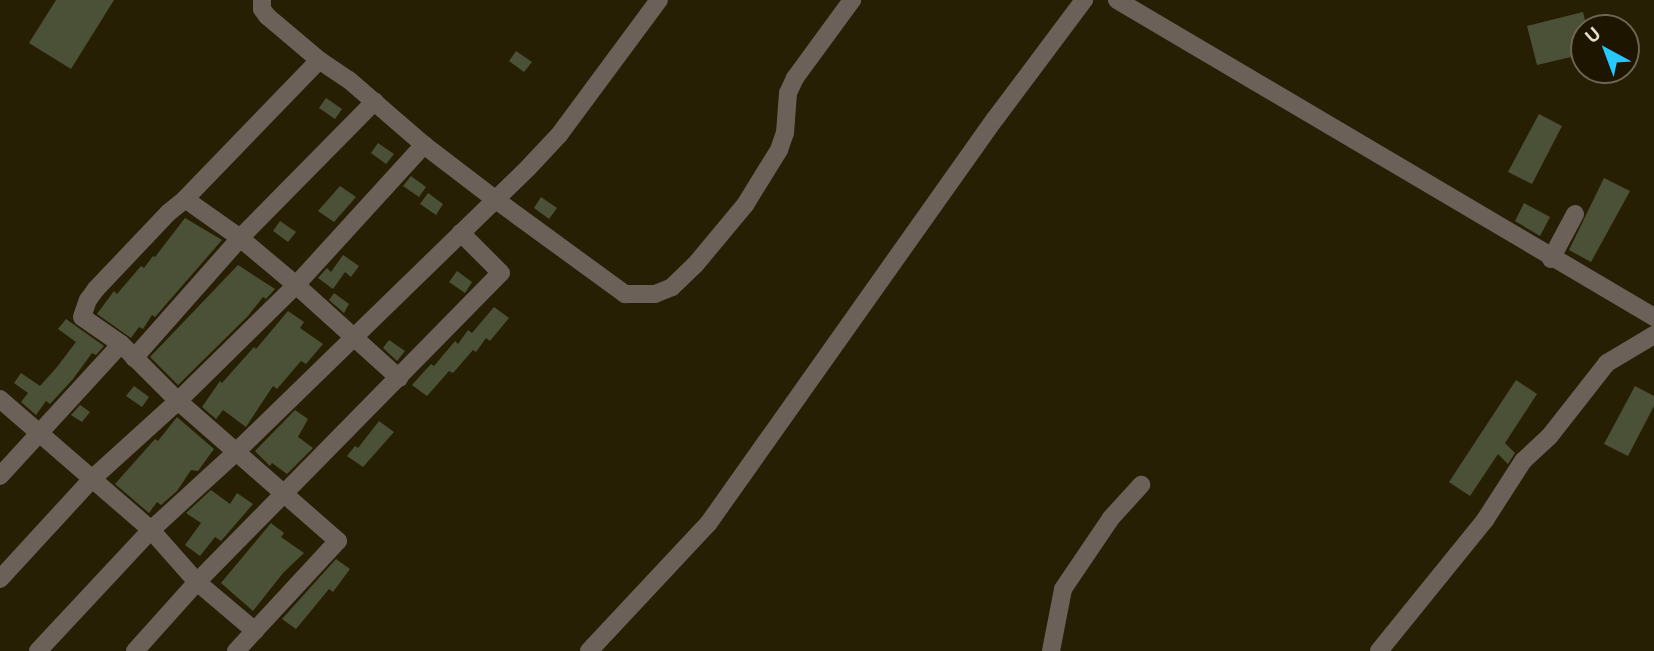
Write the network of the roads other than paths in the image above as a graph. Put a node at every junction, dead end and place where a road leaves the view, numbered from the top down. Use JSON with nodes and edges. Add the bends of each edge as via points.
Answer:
{"nodes":[{"id":1,"x":262,"y":0,"type":"edge"},
{"id":2,"x":659,"y":0,"type":"edge"},
{"id":3,"x":852,"y":0,"type":"edge"},
{"id":4,"x":1084,"y":0,"type":"edge"},
{"id":5,"x":1117,"y":0,"type":"edge"},
{"id":6,"x":319,"y":60,"type":"junction"},
{"id":7,"x":374,"y":101,"type":"junction"},
{"id":8,"x":424,"y":145,"type":"junction"},
{"id":9,"x":185,"y":200,"type":"junction"},
{"id":10,"x":496,"y":200,"type":"junction"},
{"id":11,"x":1575,"y":214,"type":"dead end"},
{"id":12,"x":461,"y":233,"type":"junction"},
{"id":13,"x":240,"y":238,"type":"junction"},
{"id":14,"x":1551,"y":259,"type":"junction"},
{"id":15,"x":296,"y":285,"type":"junction"},
{"id":16,"x":1654,"y":317,"type":"edge"},
{"id":17,"x":1654,"y":335,"type":"edge"},
{"id":18,"x":355,"y":337,"type":"junction"},
{"id":19,"x":121,"y":344,"type":"junction"},
{"id":20,"x":134,"y":358,"type":"junction"},
{"id":21,"x":399,"y":378,"type":"junction"},
{"id":22,"x":0,"y":400,"type":"edge"},
{"id":23,"x":178,"y":401,"type":"junction"},
{"id":24,"x":38,"y":433,"type":"junction"},
{"id":25,"x":236,"y":452,"type":"junction"},
{"id":26,"x":0,"y":476,"type":"edge"},
{"id":27,"x":93,"y":478,"type":"junction"},
{"id":28,"x":1141,"y":485,"type":"dead end"},
{"id":29,"x":285,"y":496,"type":"junction"},
{"id":30,"x":151,"y":530,"type":"junction"},
{"id":31,"x":0,"y":579,"type":"edge"},
{"id":32,"x":197,"y":582,"type":"junction"},
{"id":33,"x":255,"y":631,"type":"junction"},
{"id":34,"x":38,"y":651,"type":"edge"},
{"id":35,"x":135,"y":651,"type":"edge"},
{"id":36,"x":236,"y":651,"type":"edge"},
{"id":37,"x":589,"y":651,"type":"edge"},
{"id":38,"x":1051,"y":651,"type":"edge"},
{"id":39,"x":1379,"y":651,"type":"edge"}],
"edges":[{"from":1,"to":6,"type":"street","via":[[261,9],[267,16]]},
{"from":2,"to":10,"type":"street","via":[[559,135]]},
{"from":3,"to":10,"type":"street","via":[[795,79],[788,93],[779,149],[745,205],[722,237],[672,287],[642,296],[625,294]]},
{"from":4,"to":37,"type":"street","via":[[715,514]]},
{"from":5,"to":14,"type":"street"},
{"from":6,"to":7,"type":"street"},
{"from":6,"to":9,"type":"street"},
{"from":7,"to":8,"type":"street"},
{"from":7,"to":13,"type":"street"},
{"from":8,"to":10,"type":"street"},
{"from":8,"to":15,"type":"street"},
{"from":9,"to":13,"type":"street"},
{"from":9,"to":19,"type":"street","via":[[88,300],[82,317]]},
{"from":10,"to":12,"type":"street"},
{"from":11,"to":14,"type":"street"},
{"from":12,"to":18,"type":"street"},
{"from":12,"to":21,"type":"street","via":[[500,273]]},
{"from":13,"to":15,"type":"street"},
{"from":13,"to":20,"type":"street"},
{"from":14,"to":16,"type":"street"},
{"from":15,"to":18,"type":"street"},
{"from":15,"to":23,"type":"street"},
{"from":17,"to":39,"type":"street","via":[[1607,363],[1549,437],[1523,461],[1485,520]]},
{"from":18,"to":21,"type":"street"},
{"from":18,"to":25,"type":"street"},
{"from":19,"to":20,"type":"street"},
{"from":19,"to":24,"type":"street"},
{"from":20,"to":23,"type":"street"},
{"from":21,"to":29,"type":"street"},
{"from":22,"to":24,"type":"street"},
{"from":23,"to":25,"type":"street"},
{"from":23,"to":27,"type":"street"},
{"from":24,"to":26,"type":"street"},
{"from":24,"to":27,"type":"street"},
{"from":25,"to":29,"type":"street"},
{"from":25,"to":30,"type":"street"},
{"from":27,"to":30,"type":"street"},
{"from":27,"to":31,"type":"street"},
{"from":28,"to":38,"type":"street","via":[[1111,518],[1063,589]]},
{"from":29,"to":32,"type":"street"},
{"from":29,"to":33,"type":"street","via":[[338,541]]},
{"from":30,"to":32,"type":"street"},
{"from":30,"to":34,"type":"street"},
{"from":32,"to":33,"type":"street"},
{"from":32,"to":35,"type":"street"},
{"from":33,"to":36,"type":"street"}]}
